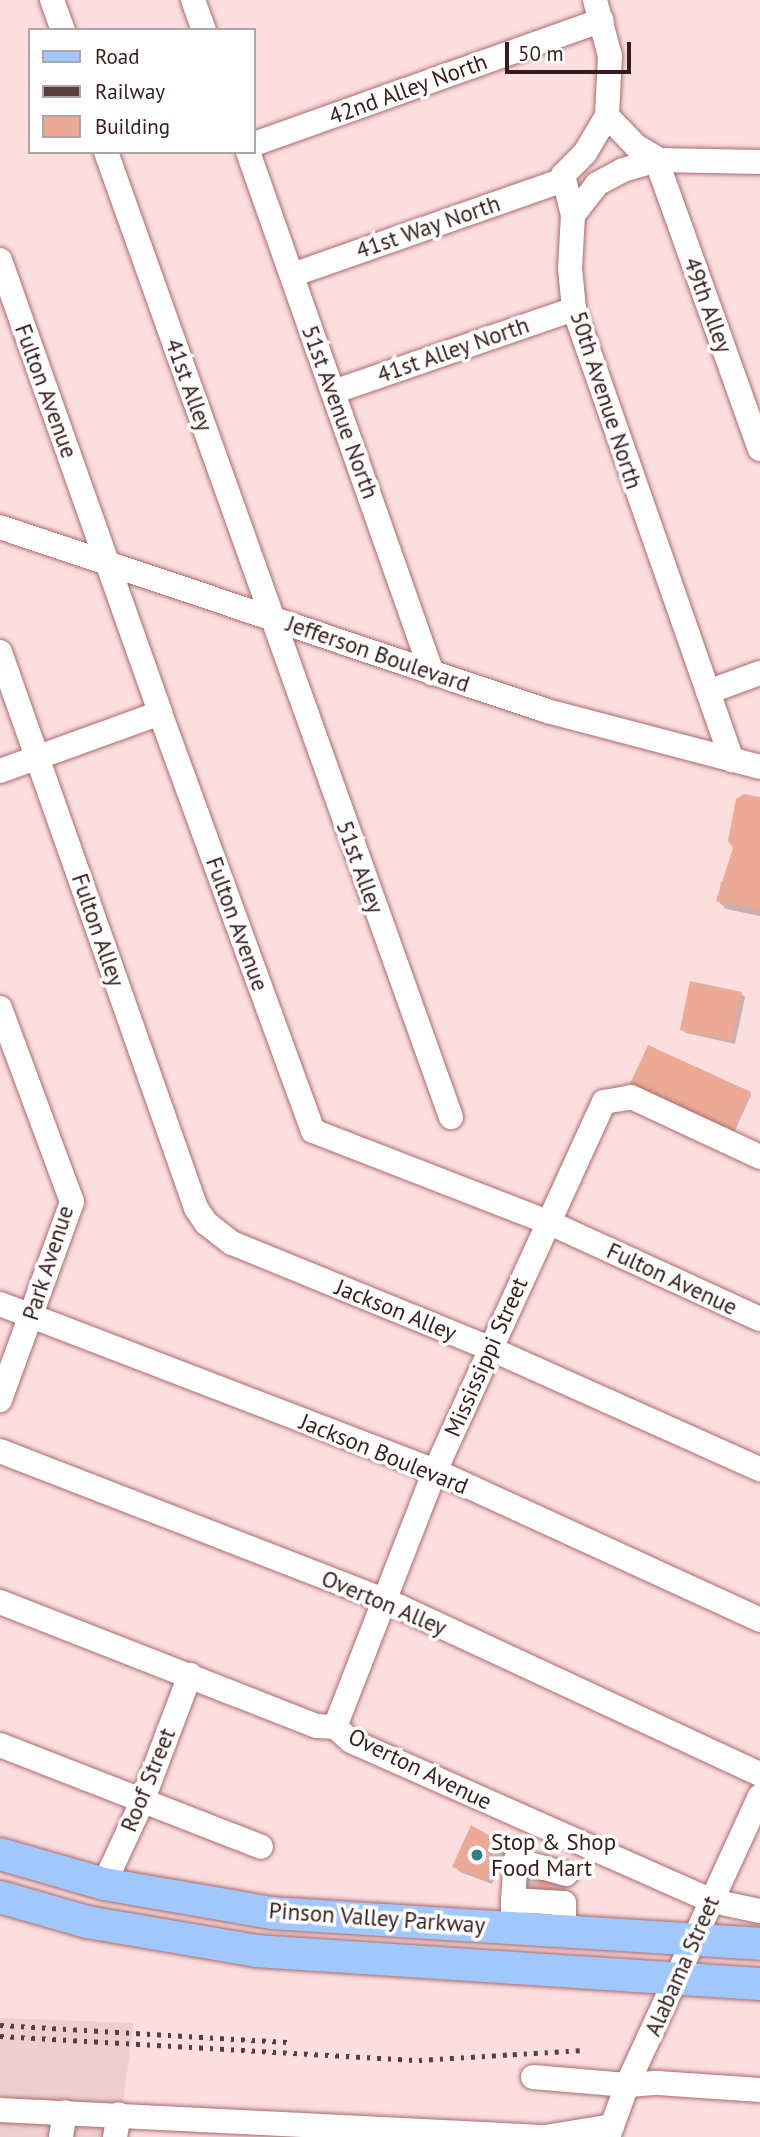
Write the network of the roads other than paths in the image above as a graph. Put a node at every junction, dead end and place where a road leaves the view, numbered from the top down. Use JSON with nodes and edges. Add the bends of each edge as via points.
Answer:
{"nodes":[{"id":1,"x":52,"y":0,"type":"edge"},
{"id":2,"x":193,"y":0,"type":"edge"},
{"id":3,"x":598,"y":10,"type":"edge"},
{"id":4,"x":62,"y":28,"type":"edge"},
{"id":5,"x":203,"y":28,"type":"edge"},
{"id":6,"x":607,"y":116,"type":"junction"},
{"id":7,"x":256,"y":143,"type":"edge"},
{"id":8,"x":107,"y":154,"type":"edge"},
{"id":9,"x":249,"y":154,"type":"edge"},
{"id":10,"x":659,"y":160,"type":"junction"},
{"id":11,"x":760,"y":162,"type":"edge"},
{"id":12,"x":564,"y":180,"type":"junction"},
{"id":13,"x":573,"y":215,"type":"junction"},
{"id":14,"x":0,"y":260,"type":"edge"},
{"id":15,"x":292,"y":275,"type":"junction"},
{"id":16,"x":574,"y":309,"type":"junction"},
{"id":17,"x":333,"y":392,"type":"junction"},
{"id":18,"x":760,"y":449,"type":"edge"},
{"id":19,"x":0,"y":527,"type":"edge"},
{"id":20,"x":108,"y":564,"type":"junction"},
{"id":21,"x":272,"y":617,"type":"junction"},
{"id":22,"x":0,"y":652,"type":"edge"},
{"id":23,"x":432,"y":673,"type":"junction"},
{"id":24,"x":760,"y":673,"type":"edge"},
{"id":25,"x":708,"y":692,"type":"junction"},
{"id":26,"x":160,"y":713,"type":"junction"},
{"id":27,"x":38,"y":757,"type":"junction"},
{"id":28,"x":732,"y":760,"type":"junction"},
{"id":29,"x":760,"y":767,"type":"edge"},
{"id":30,"x":0,"y":771,"type":"edge"},
{"id":31,"x":0,"y":1007,"type":"edge"},
{"id":32,"x":451,"y":1117,"type":"dead end"},
{"id":33,"x":760,"y":1157,"type":"edge"},
{"id":34,"x":196,"y":1208,"type":"joint"},
{"id":35,"x":548,"y":1222,"type":"junction"},
{"id":36,"x":0,"y":1304,"type":"edge"},
{"id":37,"x":32,"y":1317,"type":"junction"},
{"id":38,"x":760,"y":1319,"type":"edge"},
{"id":39,"x":489,"y":1348,"type":"junction"},
{"id":40,"x":0,"y":1400,"type":"edge"},
{"id":41,"x":0,"y":1451,"type":"edge"},
{"id":42,"x":760,"y":1469,"type":"edge"},
{"id":43,"x":435,"y":1471,"type":"junction"},
{"id":44,"x":387,"y":1601,"type":"junction"},
{"id":45,"x":0,"y":1602,"type":"edge"},
{"id":46,"x":760,"y":1620,"type":"edge"},
{"id":47,"x":190,"y":1675,"type":"junction"},
{"id":48,"x":335,"y":1727,"type":"junction"},
{"id":49,"x":0,"y":1745,"type":"edge"},
{"id":50,"x":760,"y":1774,"type":"edge"},
{"id":51,"x":760,"y":1796,"type":"edge"},
{"id":52,"x":142,"y":1802,"type":"junction"},
{"id":53,"x":587,"y":1846,"type":"junction"},
{"id":54,"x":261,"y":1847,"type":"dead end"},
{"id":55,"x":0,"y":1854,"type":"edge"},
{"id":56,"x":566,"y":1874,"type":"junction"},
{"id":57,"x":104,"y":1884,"type":"junction"},
{"id":58,"x":0,"y":1897,"type":"edge"},
{"id":59,"x":712,"y":1901,"type":"junction"},
{"id":60,"x":760,"y":1911,"type":"edge"},
{"id":61,"x":513,"y":1914,"type":"junction"},
{"id":62,"x":564,"y":1917,"type":"junction"},
{"id":63,"x":694,"y":1941,"type":"junction"},
{"id":64,"x":760,"y":1944,"type":"edge"},
{"id":65,"x":678,"y":1978,"type":"junction"},
{"id":66,"x":760,"y":1984,"type":"edge"},
{"id":67,"x":533,"y":2077,"type":"dead end"},
{"id":68,"x":627,"y":2085,"type":"junction"},
{"id":69,"x":760,"y":2090,"type":"edge"},
{"id":70,"x":0,"y":2110,"type":"edge"},
{"id":71,"x":65,"y":2112,"type":"junction"},
{"id":72,"x":117,"y":2126,"type":"edge"},
{"id":73,"x":610,"y":2131,"type":"edge"},
{"id":74,"x":61,"y":2137,"type":"edge"},
{"id":75,"x":544,"y":2137,"type":"edge"}],
"edges":[{"from":1,"to":4,"type":"street"},
{"from":2,"to":5,"type":"street"},
{"from":3,"to":6,"type":"street","via":[[610,56]]},
{"from":3,"to":7,"type":"street","name":"42nd Alley North"},
{"from":6,"to":10,"type":"street","via":[[636,146]]},
{"from":6,"to":12,"type":"street","via":[[585,153],[563,175]]},
{"from":8,"to":21,"type":"street","name":"41st Alley"},
{"from":9,"to":15,"type":"street","name":"51st Avenue North"},
{"from":10,"to":11,"type":"street"},
{"from":10,"to":13,"type":"street","via":[[623,170],[597,184]]},
{"from":10,"to":18,"type":"street","name":"49th Alley"},
{"from":12,"to":13,"type":"street","name":"50th Avenue North"},
{"from":12,"to":15,"type":"street","name":"41st Way North"},
{"from":13,"to":16,"type":"street","name":"50th Avenue North","via":[[570,268]]},
{"from":14,"to":20,"type":"street","name":"Fulton Avenue"},
{"from":15,"to":17,"type":"street","name":"51st Avenue North"},
{"from":16,"to":17,"type":"street","name":"41st Alley North"},
{"from":16,"to":25,"type":"street","name":"50th Avenue North"},
{"from":17,"to":23,"type":"street","name":"51st Avenue North"},
{"from":19,"to":20,"type":"street","name":"Jefferson Boulevard"},
{"from":20,"to":21,"type":"street","name":"Jefferson Boulevard"},
{"from":20,"to":26,"type":"street","name":"Fulton Avenue"},
{"from":21,"to":23,"type":"street","name":"Jefferson Boulevard"},
{"from":21,"to":32,"type":"street","name":"51st Alley"},
{"from":22,"to":27,"type":"street","name":"Fulton Alley"},
{"from":23,"to":28,"type":"street","name":"Jefferson Boulevard","via":[[547,711]]},
{"from":24,"to":25,"type":"street"},
{"from":25,"to":28,"type":"street","name":"50th Avenue North"},
{"from":26,"to":27,"type":"street"},
{"from":26,"to":35,"type":"street","name":"Fulton Avenue","via":[[313,1131]]},
{"from":27,"to":30,"type":"street"},
{"from":27,"to":34,"type":"street","name":"Fulton Alley"},
{"from":28,"to":29,"type":"street","name":"Jefferson Boulevard"},
{"from":31,"to":37,"type":"street","name":"Park Avenue","via":[[72,1202]]},
{"from":33,"to":35,"type":"street","name":"Mississippi Street","via":[[631,1097],[604,1102]]},
{"from":34,"to":39,"type":"street","name":"Jackson Alley","via":[[206,1223],[232,1243]]},
{"from":35,"to":38,"type":"street","name":"Fulton Avenue"},
{"from":35,"to":39,"type":"street","name":"Mississippi Street"},
{"from":36,"to":37,"type":"street","name":"Jackson Boulevard"},
{"from":37,"to":40,"type":"street","name":"Park Avenue"},
{"from":37,"to":43,"type":"street","name":"Jackson Boulevard"},
{"from":39,"to":42,"type":"street","name":"Jackson Alley"},
{"from":39,"to":43,"type":"street","name":"Mississippi Street"},
{"from":41,"to":44,"type":"street","name":"Overton Alley"},
{"from":43,"to":44,"type":"street","name":"Mississippi Street"},
{"from":43,"to":46,"type":"street","name":"Jackson Boulevard"},
{"from":44,"to":48,"type":"street","name":"Mississippi Street"},
{"from":44,"to":50,"type":"street","name":"Overton Alley"},
{"from":45,"to":47,"type":"street","name":"Overton Avenue"},
{"from":47,"to":48,"type":"street","name":"Overton Avenue","via":[[317,1726]]},
{"from":47,"to":52,"type":"street","name":"Roof Street"},
{"from":48,"to":53,"type":"street","name":"Overton Avenue","via":[[351,1741]]},
{"from":49,"to":52,"type":"street"},
{"from":51,"to":59,"type":"street","name":"Alabama Street"},
{"from":52,"to":54,"type":"street"},
{"from":52,"to":57,"type":"street","name":"Roof Street"},
{"from":53,"to":56,"type":"street"},
{"from":53,"to":59,"type":"street","name":"Overton Avenue"},
{"from":55,"to":57,"type":"main road","name":"Pinson Valley Parkway"},
{"from":56,"to":61,"type":"street","via":[[516,1860]]},
{"from":56,"to":62,"type":"street"},
{"from":57,"to":61,"type":"main road","name":"Pinson Valley Parkway","via":[[272,1913]]},
{"from":58,"to":65,"type":"main road","name":"Pinson Valley Parkway","via":[[87,1923],[256,1951]]},
{"from":59,"to":60,"type":"street","name":"Overton Avenue"},
{"from":59,"to":63,"type":"street","name":"Alabama Street"},
{"from":61,"to":62,"type":"main road","name":"Pinson Valley Parkway"},
{"from":62,"to":63,"type":"main road","name":"Pinson Valley Parkway"},
{"from":63,"to":64,"type":"main road","name":"Pinson Valley Parkway"},
{"from":63,"to":65,"type":"street","name":"Alabama Street"},
{"from":65,"to":66,"type":"main road","name":"Pinson Valley Parkway"},
{"from":65,"to":68,"type":"street","name":"Alabama Street"},
{"from":67,"to":68,"type":"street"},
{"from":68,"to":69,"type":"street"},
{"from":68,"to":73,"type":"street","name":"Alabama Street"},
{"from":70,"to":71,"type":"street"},
{"from":71,"to":72,"type":"street"},
{"from":71,"to":74,"type":"street"},
{"from":72,"to":75,"type":"street"},
{"from":73,"to":75,"type":"street"}]}
